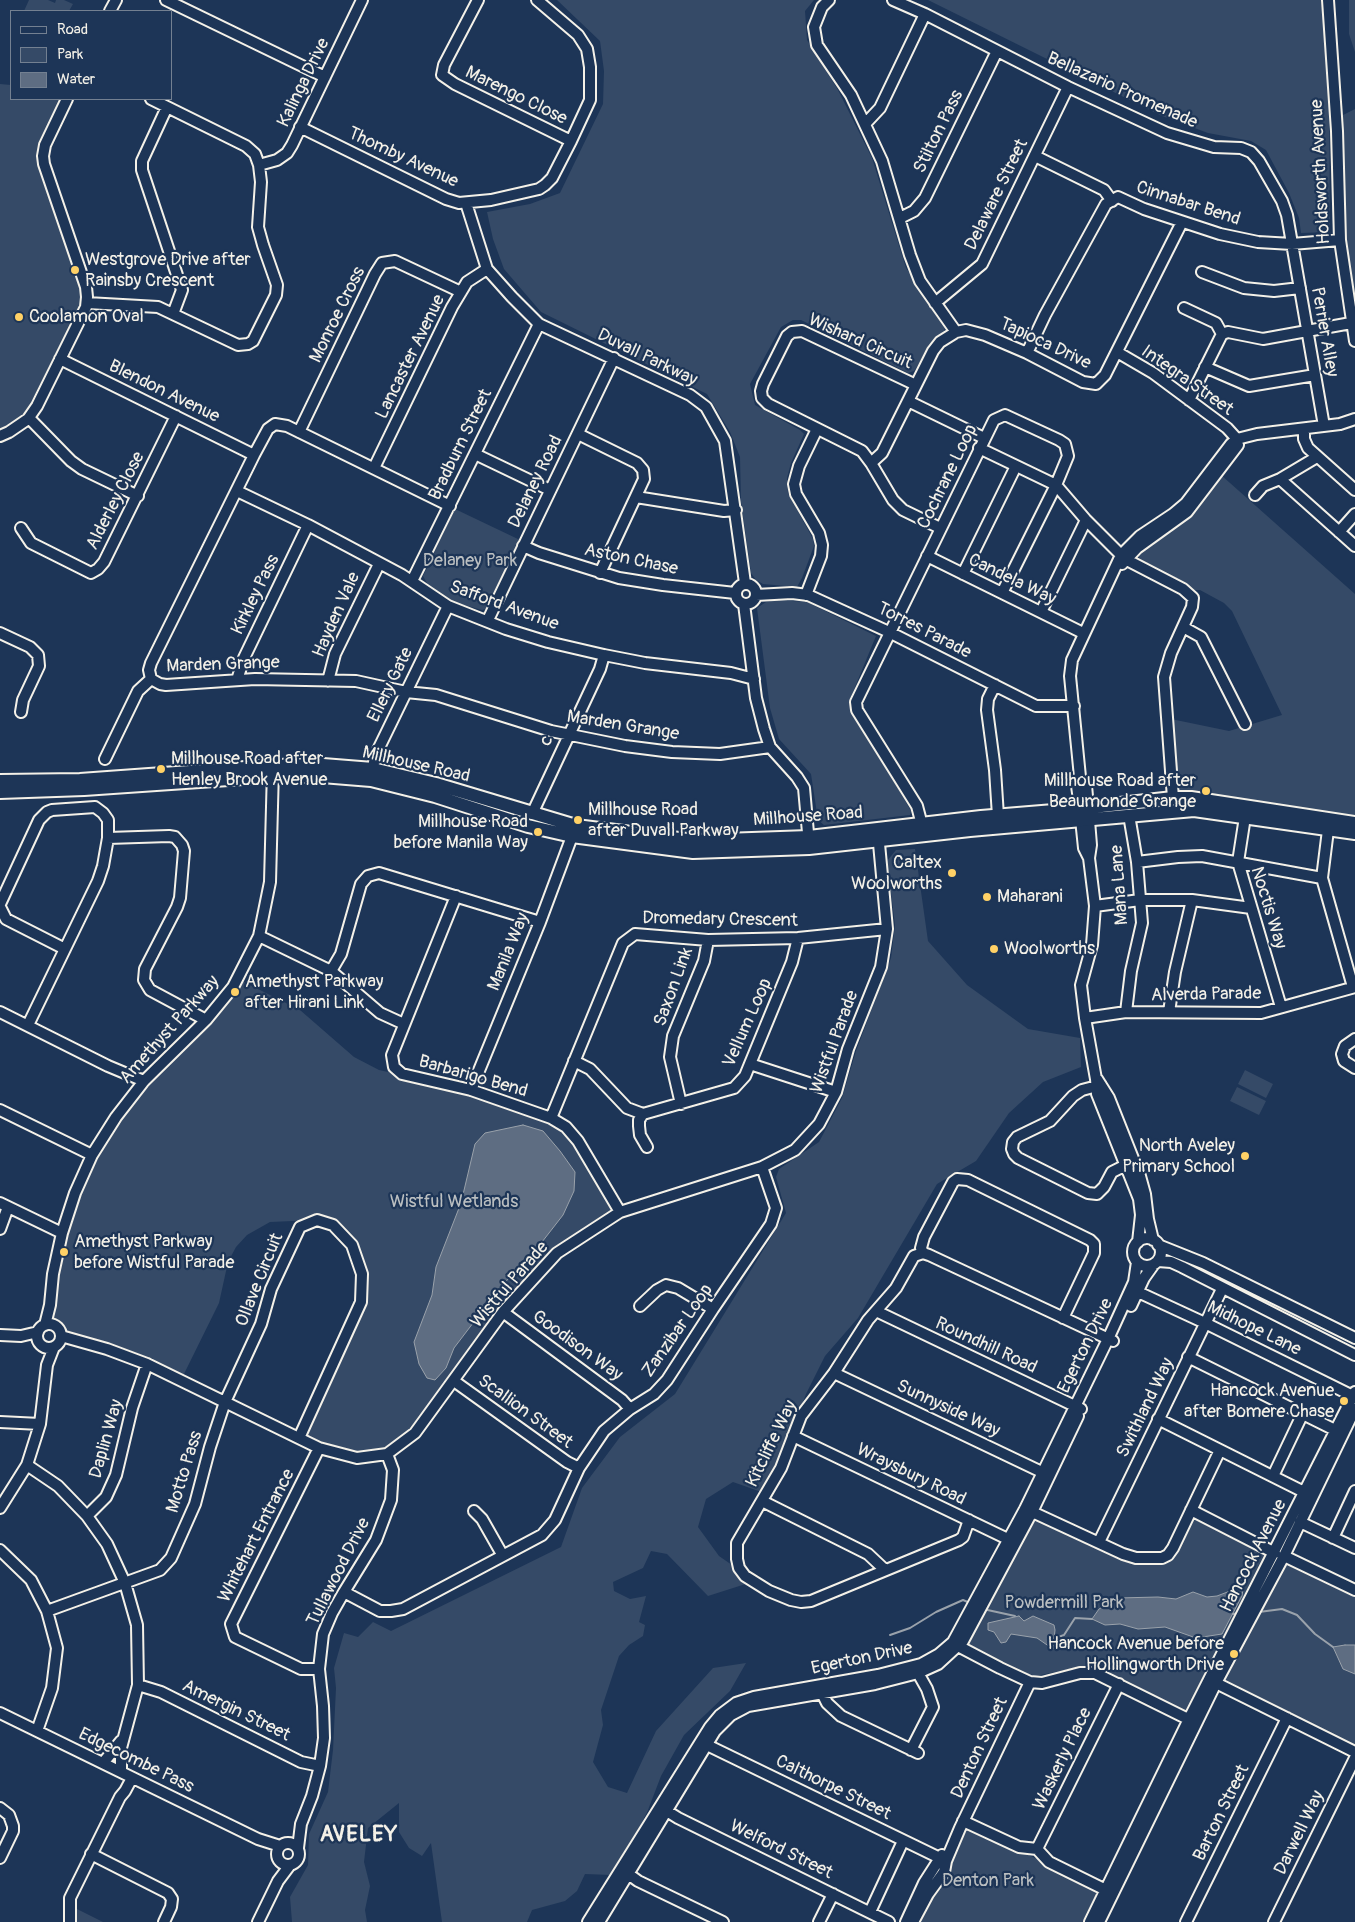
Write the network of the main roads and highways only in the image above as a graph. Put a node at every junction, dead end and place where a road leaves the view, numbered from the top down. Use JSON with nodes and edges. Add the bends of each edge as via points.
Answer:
{"nodes":[{"id":1,"x":272,"y":771,"type":"junction"},
{"id":2,"x":372,"y":775,"type":"junction"},
{"id":3,"x":0,"y":781,"type":"edge"},
{"id":4,"x":0,"y":792,"type":"edge"},
{"id":5,"x":1085,"y":814,"type":"junction"},
{"id":6,"x":1355,"y":823,"type":"edge"},
{"id":7,"x":574,"y":831,"type":"junction"},
{"id":8,"x":1355,"y":833,"type":"edge"},
{"id":9,"x":878,"y":835,"type":"junction"}],
"edges":[{"from":1,"to":2,"type":"main road","name":"Millhouse Road","via":[[322,766]]},
{"from":1,"to":3,"type":"main road","name":"Millhouse Road"},
{"from":1,"to":4,"type":"main road","name":"Millhouse Road","via":[[84,789]]},
{"from":2,"to":7,"type":"main road","name":"Millhouse Road","via":[[528,826]]},
{"from":2,"to":7,"type":"main road","name":"Millhouse Road","via":[[436,784],[532,814]]},
{"from":5,"to":6,"type":"main road","name":"Millhouse Road","via":[[1173,798],[1190,798]]},
{"from":5,"to":8,"type":"main road","name":"Millhouse Road","via":[[1129,815],[1194,810]]},
{"from":5,"to":9,"type":"main road","name":"Millhouse Road"},
{"from":5,"to":9,"type":"main road","name":"Millhouse Road","via":[[998,816],[922,824]]},
{"from":7,"to":9,"type":"main road","name":"Millhouse Road","via":[[694,846],[809,842]]}]}
